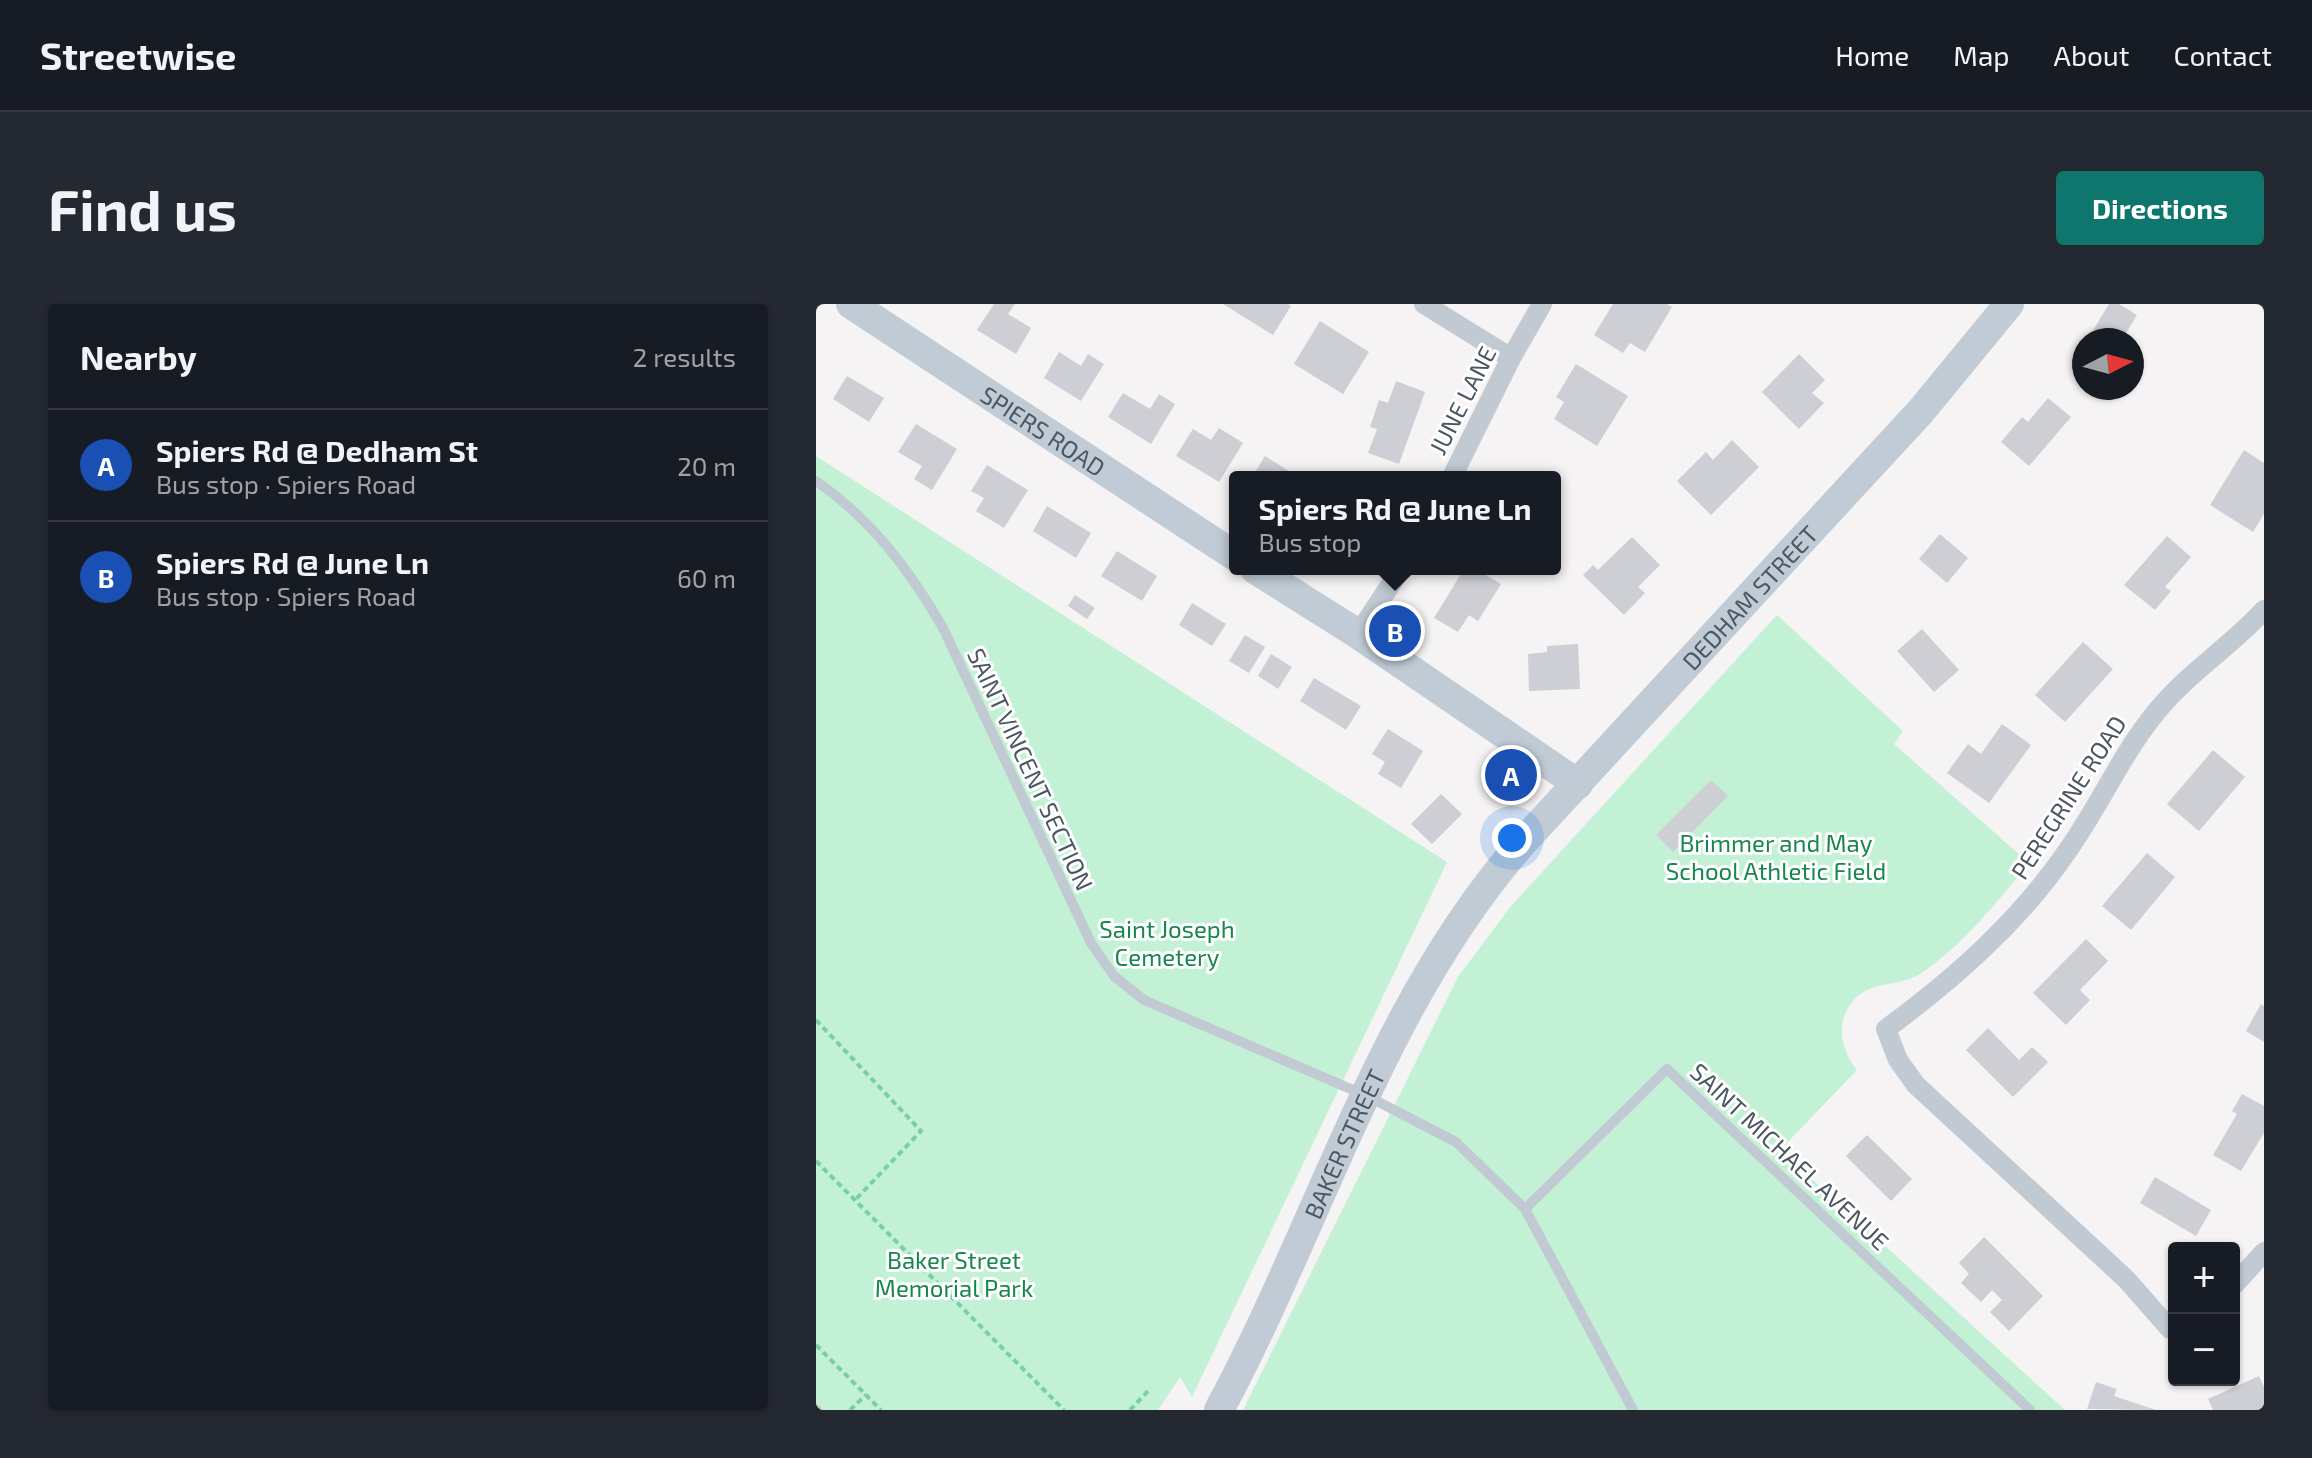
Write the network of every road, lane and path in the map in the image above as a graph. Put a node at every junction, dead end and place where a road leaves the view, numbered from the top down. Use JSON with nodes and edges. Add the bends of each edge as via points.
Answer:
{"nodes":[{"id":1,"x":851,"y":304,"type":"edge"},
{"id":2,"x":1424,"y":304,"type":"edge"},
{"id":3,"x":1542,"y":304,"type":"edge"},
{"id":4,"x":2009,"y":304,"type":"edge"},
{"id":5,"x":1511,"y":358,"type":"junction"},
{"id":6,"x":1455,"y":471,"type":"edge"},
{"id":7,"x":816,"y":481,"type":"edge"},
{"id":8,"x":1229,"y":552,"type":"edge"},
{"id":9,"x":1265,"y":575,"type":"edge"},
{"id":10,"x":1397,"y":575,"type":"edge"},
{"id":11,"x":2264,"y":610,"type":"edge"},
{"id":12,"x":1358,"y":634,"type":"junction"},
{"id":13,"x":1578,"y":784,"type":"junction"},
{"id":14,"x":1485,"y":886,"type":"joint"},
{"id":15,"x":816,"y":1020,"type":"edge"},
{"id":16,"x":1367,"y":1096,"type":"junction"},
{"id":17,"x":816,"y":1161,"type":"edge"},
{"id":18,"x":855,"y":1200,"type":"junction"},
{"id":19,"x":1525,"y":1209,"type":"junction"},
{"id":20,"x":2264,"y":1252,"type":"edge"},
{"id":21,"x":2240,"y":1278,"type":"edge"},
{"id":22,"x":2168,"y":1327,"type":"edge"},
{"id":23,"x":816,"y":1345,"type":"edge"},
{"id":24,"x":1149,"y":1390,"type":"dead end"},
{"id":25,"x":866,"y":1395,"type":"junction"},
{"id":26,"x":850,"y":1410,"type":"edge"},
{"id":27,"x":881,"y":1410,"type":"edge"},
{"id":28,"x":1064,"y":1410,"type":"edge"},
{"id":29,"x":1130,"y":1410,"type":"edge"},
{"id":30,"x":1219,"y":1410,"type":"edge"},
{"id":31,"x":1633,"y":1410,"type":"edge"},
{"id":32,"x":2030,"y":1410,"type":"edge"}],
"edges":[{"from":1,"to":8,"type":"street","name":"SPIERS ROAD"},
{"from":2,"to":5,"type":"street"},
{"from":3,"to":5,"type":"street","name":"JUNE LANE"},
{"from":4,"to":13,"type":"street","name":"DEDHAM STREET","via":[[1921,411]]},
{"from":5,"to":6,"type":"street","name":"JUNE LANE"},
{"from":7,"to":16,"type":"lane","name":"SAINT VINCENT SECTION","via":[[883,539],[923,593],[1091,943],[1114,976],[1144,1000]]},
{"from":9,"to":12,"type":"street"},
{"from":10,"to":12,"type":"street"},
{"from":11,"to":22,"type":"street","name":"PEREGRINE ROAD","via":[[2158,709],[2070,848],[2013,921],[1952,979],[1886,1029],[1898,1060],[1916,1085],[2126,1279]]},
{"from":12,"to":13,"type":"street"},
{"from":13,"to":14,"type":"street","name":"DEDHAM STREET"},
{"from":14,"to":16,"type":"street","name":"BAKER STREET","via":[[1440,953]]},
{"from":15,"to":18,"type":"path","via":[[921,1131]]},
{"from":16,"to":19,"type":"lane","via":[[1456,1142]]},
{"from":16,"to":30,"type":"street","name":"BAKER STREET"},
{"from":17,"to":18,"type":"path"},
{"from":18,"to":28,"type":"path"},
{"from":19,"to":31,"type":"lane"},
{"from":19,"to":32,"type":"lane","name":"SAINT MICHAEL AVENUE","via":[[1667,1069]]},
{"from":20,"to":21,"type":"street"},
{"from":23,"to":25,"type":"path"},
{"from":24,"to":29,"type":"path"},
{"from":25,"to":26,"type":"path"},
{"from":25,"to":27,"type":"path"}]}
